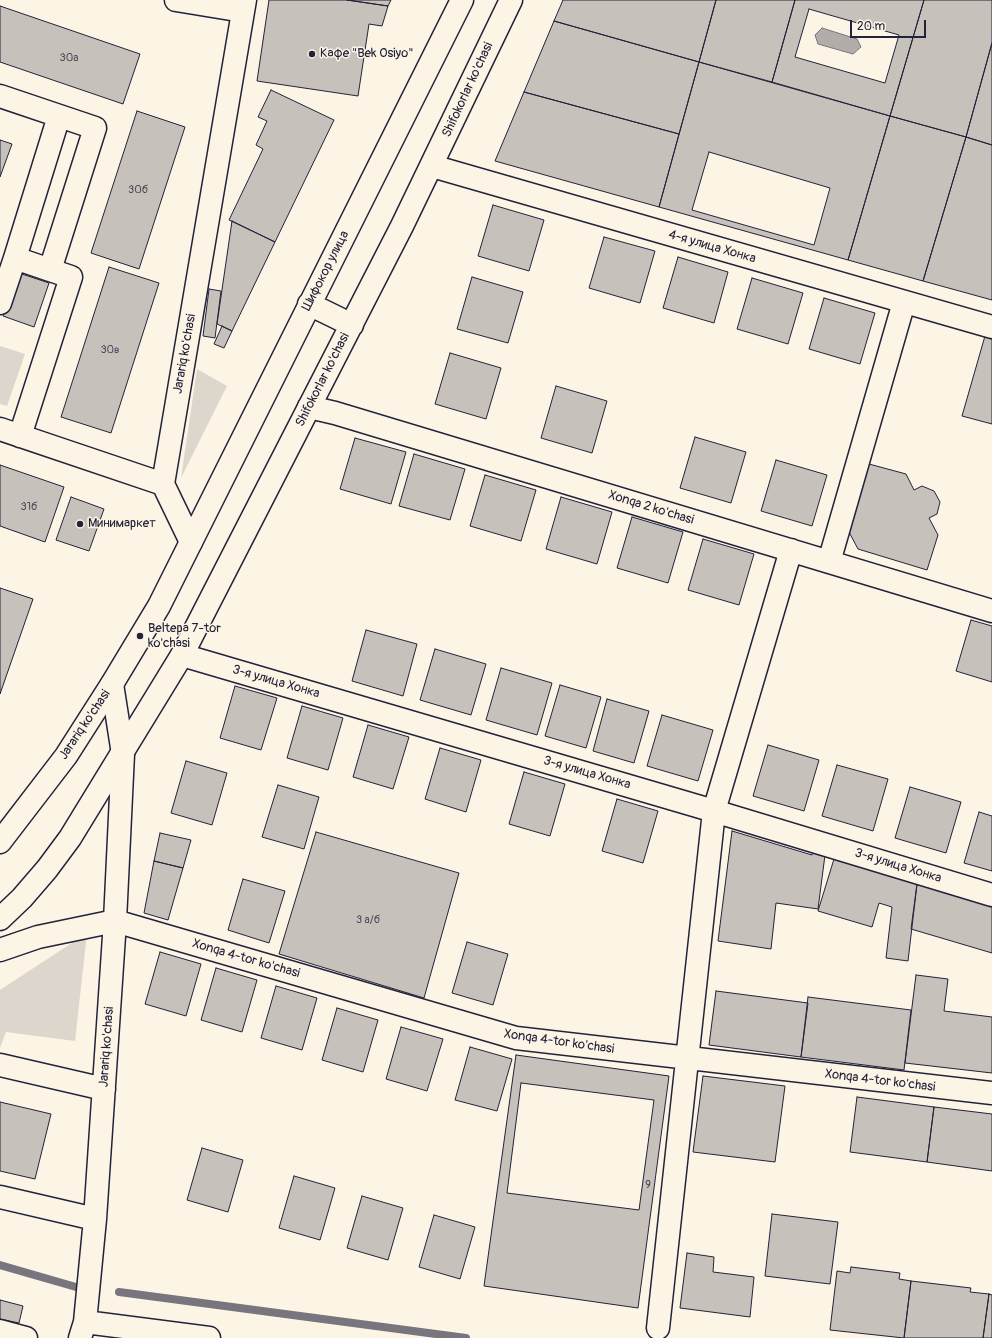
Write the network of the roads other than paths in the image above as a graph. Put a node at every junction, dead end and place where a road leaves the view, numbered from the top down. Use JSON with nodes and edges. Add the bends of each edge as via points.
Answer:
{"nodes":[{"id":1,"x":176,"y":0,"type":"edge"},
{"id":2,"x":462,"y":0,"type":"edge"},
{"id":3,"x":511,"y":0,"type":"edge"},
{"id":4,"x":244,"y":6,"type":"edge"},
{"id":5,"x":0,"y":96,"type":"edge"},
{"id":6,"x":58,"y":116,"type":"junction"},
{"id":7,"x":432,"y":166,"type":"junction"},
{"id":8,"x":15,"y":258,"type":"junction"},
{"id":9,"x":50,"y":270,"type":"junction"},
{"id":10,"x":0,"y":302,"type":"edge"},
{"id":11,"x":904,"y":302,"type":"junction"},
{"id":12,"x":309,"y":304,"type":"junction"},
{"id":13,"x":352,"y":325,"type":"junction"},
{"id":14,"x":992,"y":327,"type":"edge"},
{"id":15,"x":309,"y":407,"type":"junction"},
{"id":16,"x":0,"y":429,"type":"edge"},
{"id":17,"x":20,"y":436,"type":"junction"},
{"id":18,"x":163,"y":484,"type":"junction"},
{"id":19,"x":191,"y":542,"type":"junction"},
{"id":20,"x":791,"y":550,"type":"junction"},
{"id":21,"x":829,"y":562,"type":"junction"},
{"id":22,"x":992,"y":611,"type":"edge"},
{"id":23,"x":182,"y":655,"type":"junction"},
{"id":24,"x":112,"y":684,"type":"junction"},
{"id":25,"x":123,"y":754,"type":"junction"},
{"id":26,"x":714,"y":811,"type":"junction"},
{"id":27,"x":0,"y":842,"type":"edge"},
{"id":28,"x":992,"y":895,"type":"edge"},
{"id":29,"x":0,"y":919,"type":"edge"},
{"id":30,"x":115,"y":921,"type":"junction"},
{"id":31,"x":0,"y":950,"type":"edge"},
{"id":32,"x":687,"y":1059,"type":"junction"},
{"id":33,"x":0,"y":1065,"type":"edge"},
{"id":34,"x":104,"y":1089,"type":"junction"},
{"id":35,"x":992,"y":1093,"type":"edge"},
{"id":36,"x":0,"y":1197,"type":"edge"},
{"id":37,"x":95,"y":1219,"type":"junction"},
{"id":38,"x":658,"y":1328,"type":"dead end"},
{"id":39,"x":82,"y":1330,"type":"edge"},
{"id":40,"x":0,"y":1331,"type":"edge"},
{"id":41,"x":26,"y":1338,"type":"edge"},
{"id":42,"x":209,"y":1338,"type":"edge"}],
"edges":[{"from":1,"to":4,"type":"street"},
{"from":2,"to":12,"type":"street","name":"Шифокор улица"},
{"from":3,"to":7,"type":"street","name":"Shifokorlar ko'chasi"},
{"from":4,"to":18,"type":"street","name":"Jarariq ko'chasi"},
{"from":5,"to":6,"type":"street"},
{"from":6,"to":8,"type":"street"},
{"from":6,"to":9,"type":"street","via":[[95,128]]},
{"from":7,"to":11,"type":"street","name":"4-я улица Хонка"},
{"from":7,"to":13,"type":"street","name":"Shifokorlar ko'chasi"},
{"from":8,"to":9,"type":"street"},
{"from":8,"to":10,"type":"street"},
{"from":9,"to":17,"type":"street","via":[[72,277]]},
{"from":11,"to":14,"type":"street","name":"4-я улица Хонка"},
{"from":11,"to":21,"type":"street"},
{"from":12,"to":13,"type":"street"},
{"from":12,"to":19,"type":"street","name":"Шифокор улица"},
{"from":13,"to":15,"type":"street","name":"Shifokorlar ko'chasi"},
{"from":15,"to":20,"type":"street","name":"Xonqa 2 ko'chasi"},
{"from":15,"to":23,"type":"street","name":"Shifokorlar ko'chasi"},
{"from":16,"to":17,"type":"street"},
{"from":17,"to":18,"type":"street"},
{"from":18,"to":19,"type":"street"},
{"from":19,"to":24,"type":"street","name":"Jarariq ko'chasi","via":[[159,606]]},
{"from":20,"to":21,"type":"street","name":"Xonqa 2 ko'chasi"},
{"from":20,"to":26,"type":"street"},
{"from":21,"to":22,"type":"street","name":"Xonqa 2 ko'chasi"},
{"from":23,"to":25,"type":"street","name":"Shifokorlar ko'chasi"},
{"from":23,"to":26,"type":"street","name":"3-я улица Хонка"},
{"from":24,"to":25,"type":"street","name":"Jarariq ko'chasi"},
{"from":24,"to":27,"type":"street","name":"Jarariq ko'chasi","via":[[66,756]]},
{"from":25,"to":29,"type":"street","via":[[66,844],[27,892]]},
{"from":25,"to":30,"type":"street","name":"Jarariq ko'chasi"},
{"from":26,"to":28,"type":"street","name":"3-я улица Хонка"},
{"from":26,"to":32,"type":"street"},
{"from":30,"to":31,"type":"street","via":[[38,937]]},
{"from":30,"to":32,"type":"street","name":"Xonqa 4-tor ko'chasi","via":[[516,1038]]},
{"from":30,"to":34,"type":"street","name":"Jarariq ko'chasi"},
{"from":32,"to":35,"type":"street","name":"Xonqa 4-tor ko'chasi"},
{"from":32,"to":38,"type":"street"},
{"from":33,"to":34,"type":"street"},
{"from":34,"to":37,"type":"street","name":"Jarariq ko'chasi"},
{"from":36,"to":37,"type":"street"},
{"from":37,"to":39,"type":"street","name":"Jarariq ko'chasi"},
{"from":39,"to":42,"type":"street"},
{"from":40,"to":41,"type":"street"}]}
